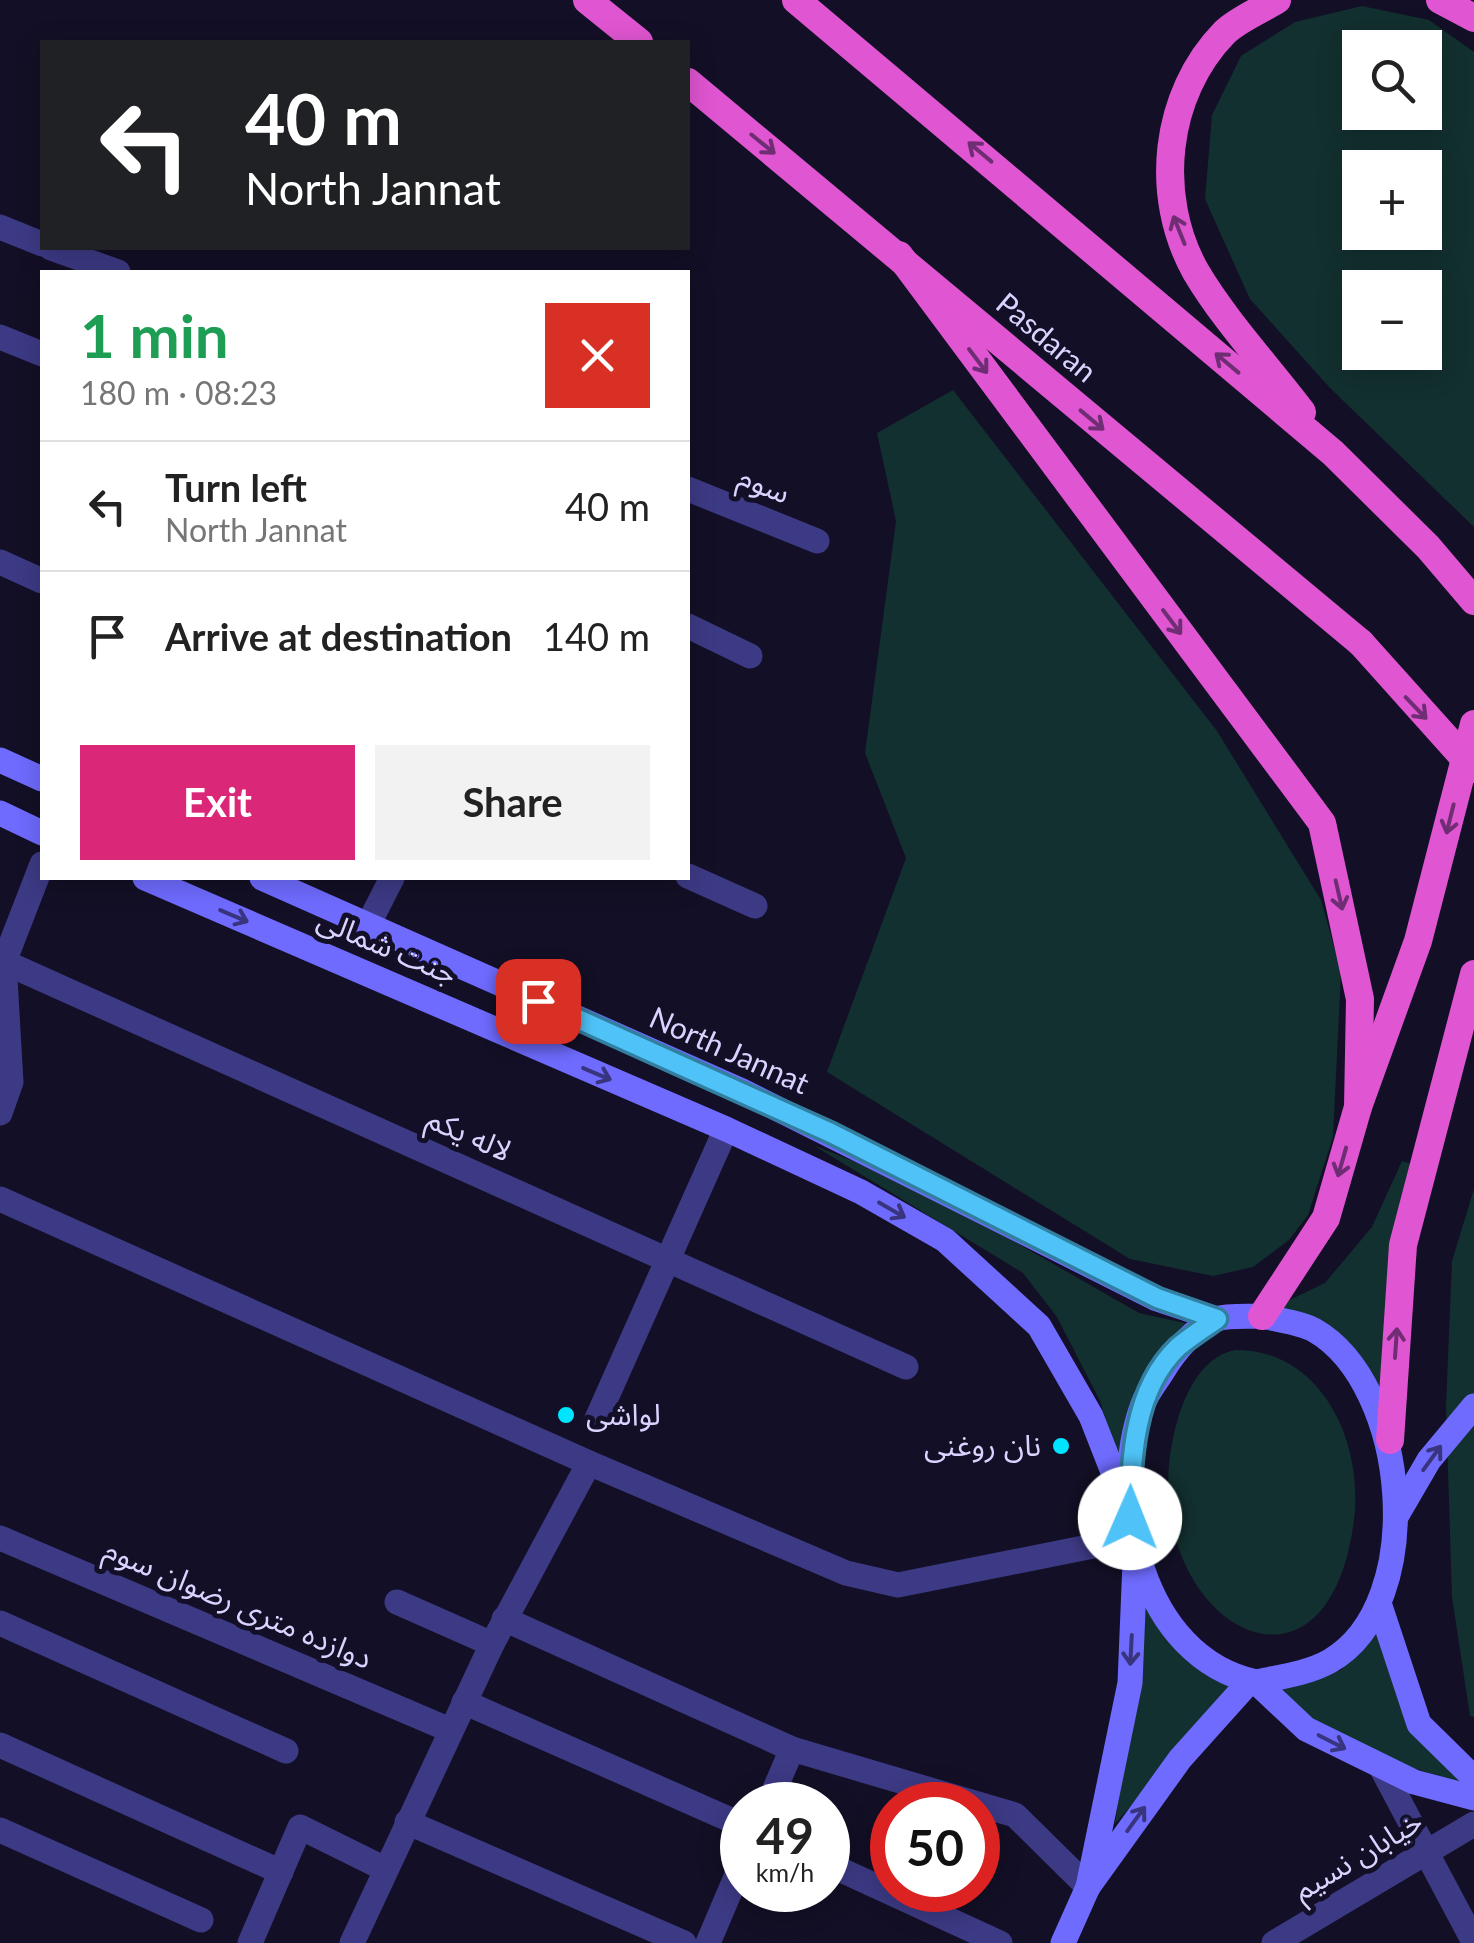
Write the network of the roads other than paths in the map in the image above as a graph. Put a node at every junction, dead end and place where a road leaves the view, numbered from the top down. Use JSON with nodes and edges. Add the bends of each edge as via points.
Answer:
{"nodes":[{"id":1,"x":588,"y":0,"type":"edge"},
{"id":2,"x":796,"y":0,"type":"edge"},
{"id":3,"x":1278,"y":0,"type":"edge"},
{"id":4,"x":1440,"y":0,"type":"edge"},
{"id":5,"x":1474,"y":18,"type":"edge"},
{"id":6,"x":637,"y":40,"type":"edge"},
{"id":7,"x":690,"y":84,"type":"edge"},
{"id":8,"x":0,"y":227,"type":"edge"},
{"id":9,"x":40,"y":243,"type":"edge"},
{"id":10,"x":57,"y":250,"type":"edge"},
{"id":11,"x":898,"y":255,"type":"junction"},
{"id":12,"x":112,"y":270,"type":"edge"},
{"id":13,"x":0,"y":337,"type":"edge"},
{"id":14,"x":40,"y":353,"type":"edge"},
{"id":15,"x":1333,"y":453,"type":"junction"},
{"id":16,"x":690,"y":491,"type":"edge"},
{"id":17,"x":817,"y":540,"type":"dead end"},
{"id":18,"x":0,"y":562,"type":"edge"},
{"id":19,"x":40,"y":581,"type":"edge"},
{"id":20,"x":1474,"y":601,"type":"edge"},
{"id":21,"x":690,"y":627,"type":"edge"},
{"id":22,"x":750,"y":656,"type":"dead end"},
{"id":23,"x":1474,"y":724,"type":"edge"},
{"id":24,"x":0,"y":760,"type":"edge"},
{"id":25,"x":1474,"y":769,"type":"edge"},
{"id":26,"x":40,"y":778,"type":"edge"},
{"id":27,"x":0,"y":813,"type":"edge"},
{"id":28,"x":40,"y":832,"type":"edge"},
{"id":29,"x":40,"y":869,"type":"edge"},
{"id":30,"x":690,"y":877,"type":"edge"},
{"id":31,"x":150,"y":880,"type":"edge"},
{"id":32,"x":267,"y":880,"type":"edge"},
{"id":33,"x":391,"y":880,"type":"edge"},
{"id":34,"x":755,"y":906,"type":"dead end"},
{"id":35,"x":368,"y":925,"type":"junction"},
{"id":36,"x":4,"y":962,"type":"junction"},
{"id":37,"x":1474,"y":974,"type":"edge"},
{"id":38,"x":1358,"y":1107,"type":"junction"},
{"id":39,"x":0,"y":1113,"type":"edge"},
{"id":40,"x":726,"y":1130,"type":"junction"},
{"id":41,"x":0,"y":1199,"type":"edge"},
{"id":42,"x":667,"y":1260,"type":"junction"},
{"id":43,"x":1262,"y":1316,"type":"junction"},
{"id":44,"x":1217,"y":1319,"type":"junction"},
{"id":45,"x":906,"y":1367,"type":"dead end"},
{"id":46,"x":1474,"y":1406,"type":"edge"},
{"id":47,"x":595,"y":1423,"type":"dead end"},
{"id":48,"x":1390,"y":1440,"type":"junction"},
{"id":49,"x":590,"y":1463,"type":"junction"},
{"id":50,"x":1398,"y":1516,"type":"junction"},
{"id":51,"x":1133,"y":1536,"type":"junction"},
{"id":52,"x":0,"y":1538,"type":"edge"},
{"id":53,"x":397,"y":1602,"type":"dead end"},
{"id":54,"x":1380,"y":1606,"type":"junction"},
{"id":55,"x":504,"y":1620,"type":"junction"},
{"id":56,"x":0,"y":1623,"type":"edge"},
{"id":57,"x":492,"y":1644,"type":"junction"},
{"id":58,"x":1253,"y":1681,"type":"junction"},
{"id":59,"x":464,"y":1702,"type":"junction"},
{"id":60,"x":450,"y":1730,"type":"junction"},
{"id":61,"x":0,"y":1745,"type":"edge"},
{"id":62,"x":792,"y":1748,"type":"junction"},
{"id":63,"x":286,"y":1751,"type":"dead end"},
{"id":64,"x":1381,"y":1767,"type":"junction"},
{"id":65,"x":1474,"y":1778,"type":"edge"},
{"id":66,"x":778,"y":1782,"type":"edge"},
{"id":67,"x":1474,"y":1798,"type":"edge"},
{"id":68,"x":720,"y":1815,"type":"edge"},
{"id":69,"x":406,"y":1822,"type":"junction"},
{"id":70,"x":1474,"y":1824,"type":"edge"},
{"id":71,"x":0,"y":1830,"type":"edge"},
{"id":72,"x":1426,"y":1853,"type":"junction"},
{"id":73,"x":386,"y":1869,"type":"junction"},
{"id":74,"x":280,"y":1872,"type":"junction"},
{"id":75,"x":850,"y":1874,"type":"edge"},
{"id":76,"x":1088,"y":1887,"type":"junction"},
{"id":77,"x":721,"y":1912,"type":"edge"},
{"id":78,"x":200,"y":1920,"type":"dead end"},
{"id":79,"x":1474,"y":1942,"type":"edge"},
{"id":80,"x":250,"y":1943,"type":"edge"},
{"id":81,"x":352,"y":1943,"type":"edge"},
{"id":82,"x":684,"y":1943,"type":"edge"},
{"id":83,"x":708,"y":1943,"type":"edge"},
{"id":84,"x":1000,"y":1943,"type":"edge"},
{"id":85,"x":1063,"y":1943,"type":"edge"},
{"id":86,"x":1274,"y":1943,"type":"edge"}],
"edges":[{"from":1,"to":6,"type":"highway"},
{"from":15,"to":2,"type":"highway","one_way":true},
{"from":15,"to":3,"type":"highway","one_way":true,"via":[[1196,272],[1172,212],[1171,140],[1189,77],[1228,30]]},
{"from":4,"to":5,"type":"highway"},
{"from":7,"to":11,"type":"highway","name":"Pasdaran","one_way":true},
{"from":8,"to":9,"type":"street"},
{"from":10,"to":12,"type":"street"},
{"from":11,"to":25,"type":"highway","name":"Pasdaran","one_way":true,"bridge":true,"via":[[1361,643]]},
{"from":11,"to":38,"type":"highway","one_way":true,"via":[[1322,823],[1360,999]]},
{"from":13,"to":14,"type":"street"},
{"from":15,"to":20,"type":"highway"},
{"from":16,"to":17,"type":"street","name":"سوم"},
{"from":18,"to":19,"type":"street"},
{"from":21,"to":22,"type":"street"},
{"from":23,"to":38,"type":"highway","one_way":true,"via":[[1418,941]]},
{"from":24,"to":26,"type":"main road"},
{"from":27,"to":28,"type":"main road"},
{"from":29,"to":36,"type":"street"},
{"from":30,"to":34,"type":"street"},
{"from":31,"to":40,"type":"main road","name":"جنت شمالی","one_way":true},
{"from":32,"to":35,"type":"main road","name":"North Jannat"},
{"from":33,"to":35,"type":"street"},
{"from":35,"to":44,"type":"main road","name":"North Jannat","via":[[742,1091],[1157,1298]]},
{"from":36,"to":39,"type":"street","via":[[11,1082]]},
{"from":36,"to":42,"type":"street","name":"لاله یکم"},
{"from":48,"to":37,"type":"highway","one_way":true,"via":[[1402,1245]]},
{"from":38,"to":43,"type":"highway","one_way":true,"via":[[1326,1218]]},
{"from":40,"to":42,"type":"street"},
{"from":40,"to":51,"type":"main road","name":"جنت شمالی","one_way":true,"via":[[861,1192],[945,1240],[1040,1326],[1090,1416]]},
{"from":41,"to":49,"type":"street"},
{"from":42,"to":45,"type":"street","name":"لاله یکم"},
{"from":42,"to":47,"type":"street"},
{"from":43,"to":44,"type":"main road"},
{"from":43,"to":48,"type":"main road","via":[[1314,1330],[1358,1372]]},
{"from":44,"to":51,"type":"main road","via":[[1176,1349],[1143,1404],[1131,1464]]},
{"from":50,"to":46,"type":"main road","one_way":true,"via":[[1429,1460]]},
{"from":48,"to":50,"type":"main road"},
{"from":49,"to":51,"type":"street","via":[[846,1573],[898,1585]]},
{"from":49,"to":55,"type":"street"},
{"from":50,"to":54,"type":"main road"},
{"from":51,"to":58,"type":"main road","via":[[1158,1605],[1198,1654]]},
{"from":51,"to":76,"type":"main road","one_way":true,"via":[[1130,1683]]},
{"from":52,"to":60,"type":"street","name":"دوازده متری رضوان سوم"},
{"from":53,"to":57,"type":"street"},
{"from":54,"to":58,"type":"main road","via":[[1331,1660]]},
{"from":54,"to":65,"type":"main road","via":[[1419,1724]]},
{"from":55,"to":57,"type":"street"},
{"from":55,"to":62,"type":"street"},
{"from":56,"to":63,"type":"street"},
{"from":57,"to":59,"type":"street"},
{"from":58,"to":64,"type":"main road","one_way":true,"via":[[1306,1729]]},
{"from":76,"to":58,"type":"main road","one_way":true,"via":[[1180,1759]]},
{"from":59,"to":60,"type":"street"},
{"from":59,"to":68,"type":"street"},
{"from":60,"to":69,"type":"street"},
{"from":61,"to":74,"type":"street"},
{"from":62,"to":66,"type":"street"},
{"from":62,"to":76,"type":"street","via":[[1014,1815]]},
{"from":64,"to":67,"type":"main road"},
{"from":64,"to":72,"type":"street"},
{"from":69,"to":73,"type":"street"},
{"from":69,"to":82,"type":"street"},
{"from":70,"to":72,"type":"street","name":"خیابان نسیم"},
{"from":71,"to":78,"type":"street"},
{"from":72,"to":79,"type":"street"},
{"from":72,"to":86,"type":"street","name":"خیابان نسیم"},
{"from":73,"to":74,"type":"street","via":[[300,1828]]},
{"from":73,"to":81,"type":"street"},
{"from":74,"to":80,"type":"street"},
{"from":75,"to":84,"type":"street"},
{"from":76,"to":85,"type":"main road"},
{"from":77,"to":83,"type":"street"}]}
